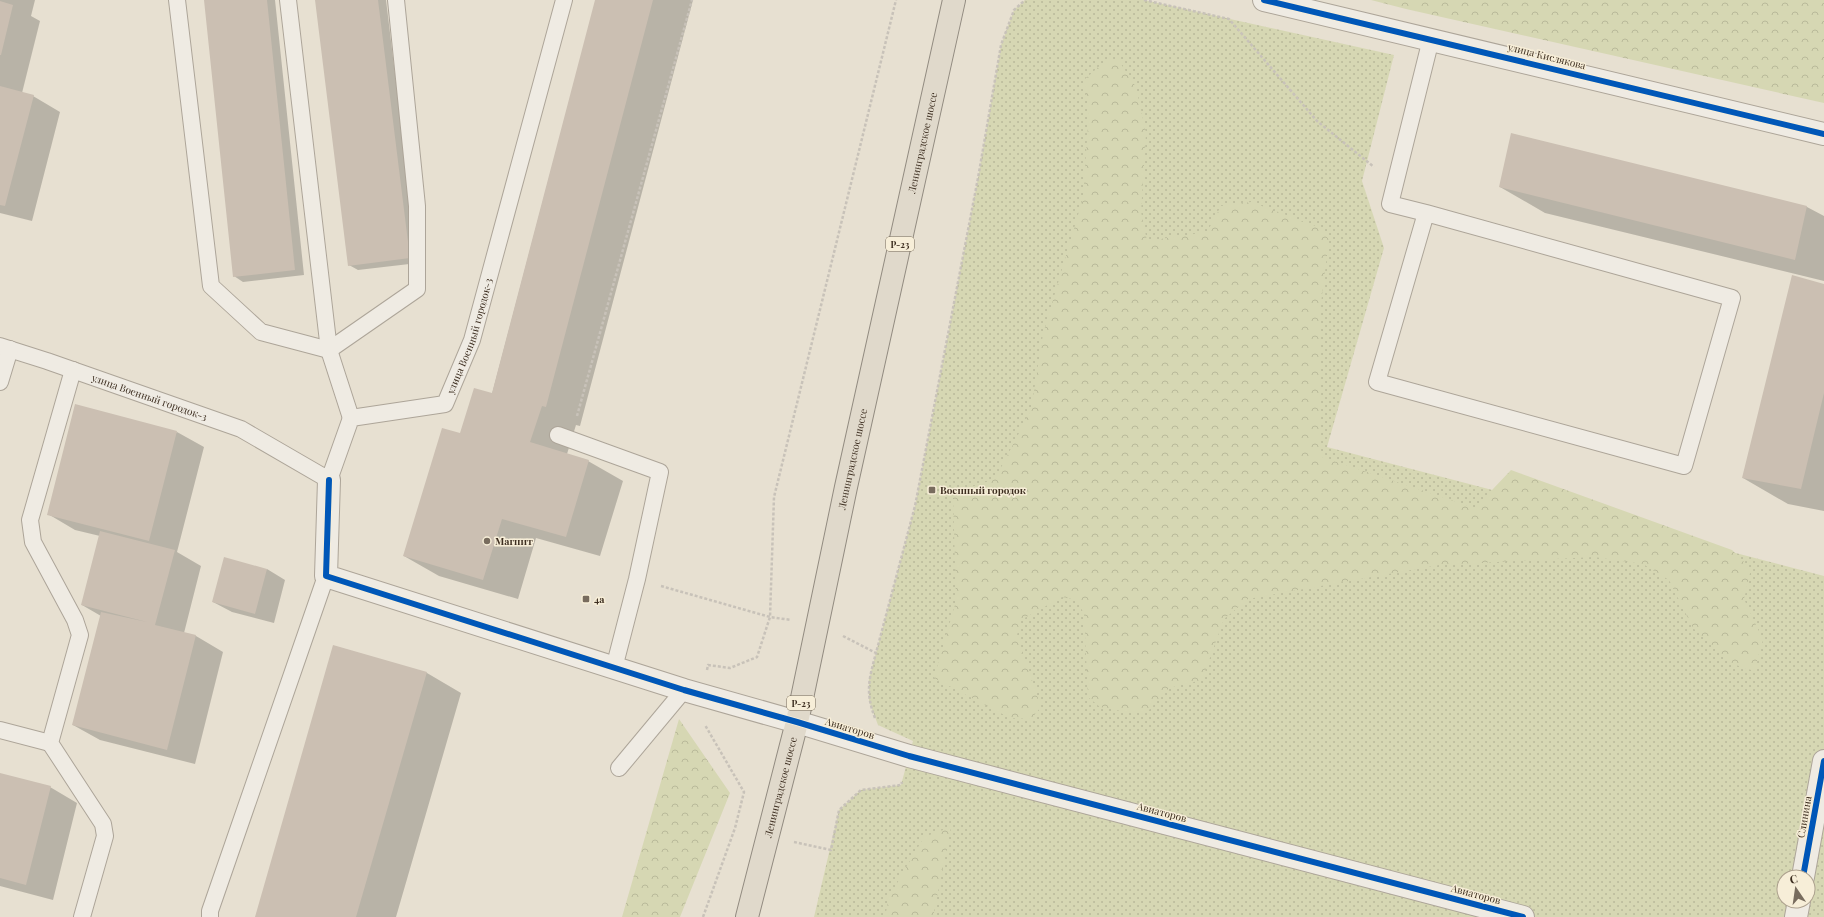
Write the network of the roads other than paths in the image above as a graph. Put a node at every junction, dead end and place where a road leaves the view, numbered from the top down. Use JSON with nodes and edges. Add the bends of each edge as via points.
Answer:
{"nodes":[{"id":1,"x":177,"y":0,"type":"edge"},
{"id":2,"x":288,"y":0,"type":"edge"},
{"id":3,"x":396,"y":0,"type":"edge"},
{"id":4,"x":564,"y":0,"type":"edge"},
{"id":5,"x":954,"y":0,"type":"edge"},
{"id":6,"x":1264,"y":0,"type":"edge"},
{"id":7,"x":1431,"y":39,"type":"junction"},
{"id":8,"x":1824,"y":134,"type":"edge"},
{"id":9,"x":1426,"y":214,"type":"junction"},
{"id":10,"x":5,"y":348,"type":"edge"},
{"id":11,"x":329,"y":350,"type":"junction"},
{"id":12,"x":73,"y":370,"type":"junction"},
{"id":13,"x":0,"y":382,"type":"edge"},
{"id":14,"x":351,"y":418,"type":"junction"},
{"id":15,"x":564,"y":437,"type":"road end"},
{"id":16,"x":329,"y":480,"type":"junction"},
{"id":17,"x":326,"y":576,"type":"junction"},
{"id":18,"x":614,"y":668,"type":"junction"},
{"id":19,"x":691,"y":692,"type":"junction"},
{"id":20,"x":797,"y":722,"type":"junction"},
{"id":21,"x":0,"y":730,"type":"edge"},
{"id":22,"x":50,"y":743,"type":"junction"},
{"id":23,"x":1824,"y":761,"type":"edge"},
{"id":24,"x":619,"y":768,"type":"dead end"},
{"id":25,"x":1804,"y":869,"type":"edge"},
{"id":26,"x":82,"y":917,"type":"edge"},
{"id":27,"x":210,"y":917,"type":"edge"},
{"id":28,"x":747,"y":917,"type":"edge"},
{"id":29,"x":1523,"y":917,"type":"edge"}],
"edges":[{"from":1,"to":11,"type":"lane","via":[[211,286],[261,332]]},
{"from":2,"to":11,"type":"lane"},
{"from":3,"to":11,"type":"lane","via":[[417,206],[417,289]]},
{"from":4,"to":14,"type":"lane","name":"улица Военный городок-3","via":[[472,340],[445,404]]},
{"from":5,"to":20,"type":"highway","name":"Ленинградское шоссе","number":"Р-23","via":[[846,487]]},
{"from":6,"to":7,"type":"street","name":"улица Кислякова"},
{"from":7,"to":8,"type":"street","name":"улица Кислякова"},
{"from":7,"to":9,"type":"lane","via":[[1390,204]]},
{"from":9,"to":9,"type":"lane","via":[[1732,298],[1684,466],[1377,382]]},
{"from":10,"to":12,"type":"lane","name":"улица Военный городок-3"},
{"from":10,"to":13,"type":"lane"},
{"from":11,"to":14,"type":"lane"},
{"from":12,"to":16,"type":"lane","name":"улица Военный городок-3","via":[[241,429]]},
{"from":12,"to":22,"type":"lane","via":[[30,520],[33,542],[75,620],[80,635]]},
{"from":14,"to":16,"type":"lane"},
{"from":15,"to":18,"type":"lane","via":[[660,472],[637,579]]},
{"from":16,"to":17,"type":"street"},
{"from":17,"to":18,"type":"street","name":"Авиаторов"},
{"from":17,"to":27,"type":"lane"},
{"from":18,"to":19,"type":"street","name":"Авиаторов"},
{"from":19,"to":20,"type":"street","name":"Авиаторов"},
{"from":19,"to":24,"type":"lane"},
{"from":20,"to":28,"type":"highway","name":"Ленинградское шоссе","number":"Р-23"},
{"from":20,"to":29,"type":"street","name":"Авиаторов","via":[[909,756]]},
{"from":21,"to":22,"type":"lane"},
{"from":22,"to":26,"type":"lane","via":[[103,824],[106,836]]},
{"from":23,"to":25,"type":"street","name":"Слинина"}]}
